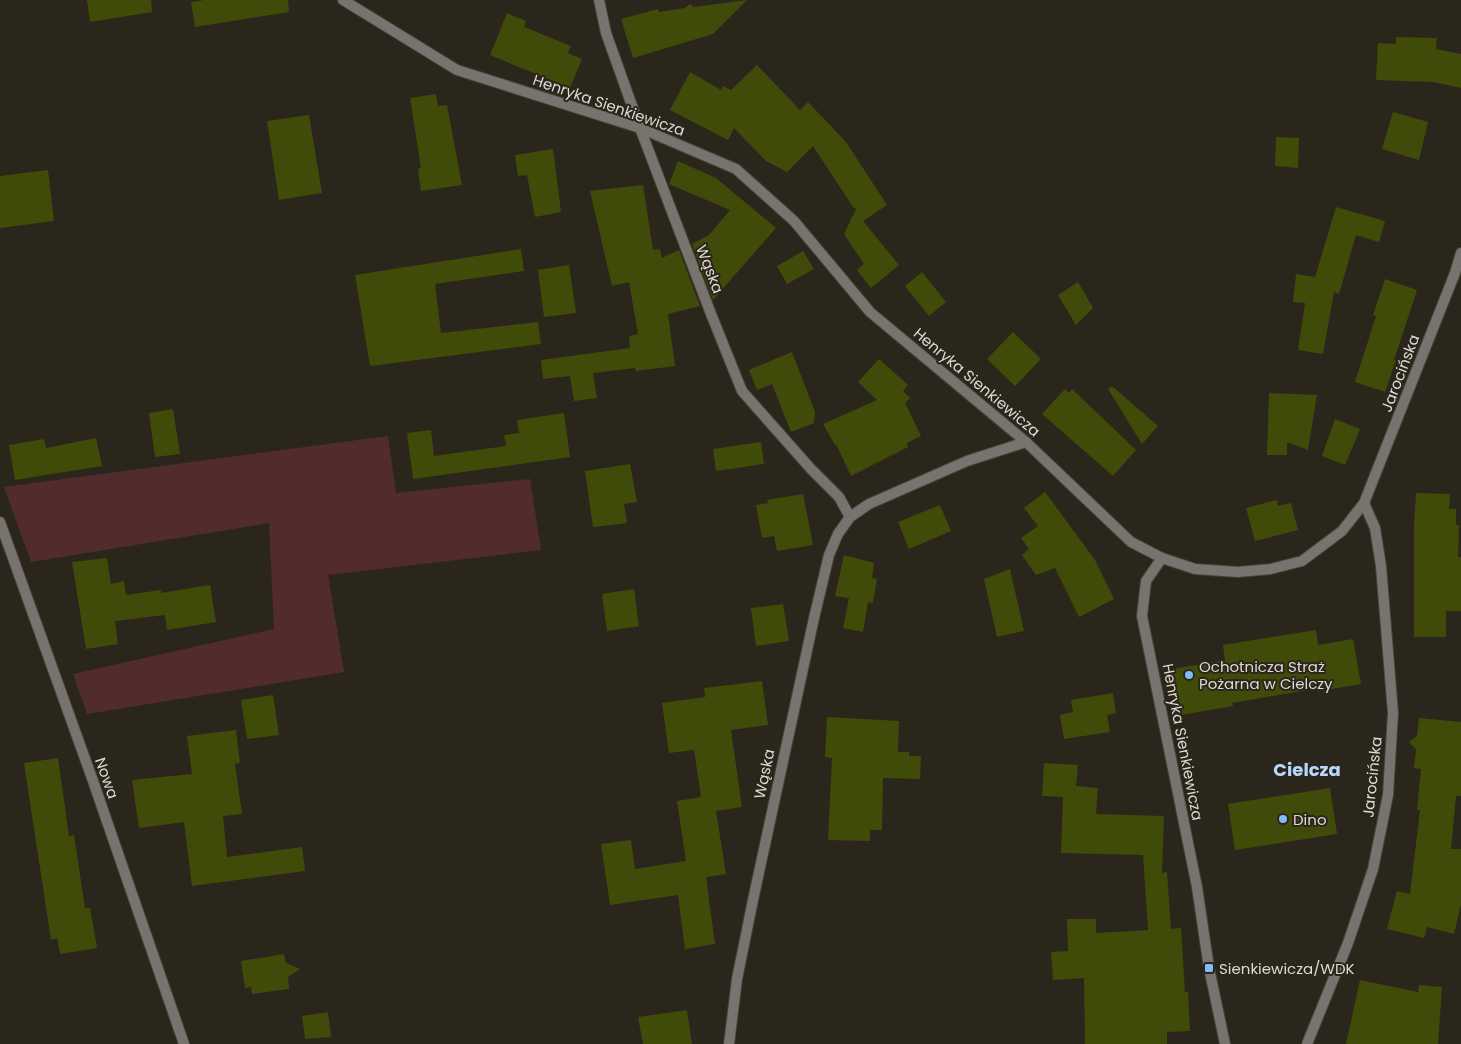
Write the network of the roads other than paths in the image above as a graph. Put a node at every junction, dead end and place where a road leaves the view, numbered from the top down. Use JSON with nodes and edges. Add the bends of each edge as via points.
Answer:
{"nodes":[{"id":1,"x":343,"y":0,"type":"edge"},
{"id":2,"x":599,"y":0,"type":"edge"},
{"id":3,"x":640,"y":128,"type":"junction"},
{"id":4,"x":1461,"y":253,"type":"edge"},
{"id":5,"x":1026,"y":442,"type":"junction"},
{"id":6,"x":1364,"y":503,"type":"junction"},
{"id":7,"x":850,"y":517,"type":"junction"},
{"id":8,"x":0,"y":522,"type":"edge"},
{"id":9,"x":1162,"y":558,"type":"junction"},
{"id":10,"x":184,"y":1044,"type":"edge"},
{"id":11,"x":729,"y":1044,"type":"edge"},
{"id":12,"x":1225,"y":1044,"type":"edge"},
{"id":13,"x":1307,"y":1044,"type":"edge"}],
"edges":[{"from":1,"to":3,"type":"street","name":"Henryka Sienkiewicza","via":[[457,70]]},
{"from":2,"to":3,"type":"street","name":"Wąska","via":[[606,33]]},
{"from":3,"to":5,"type":"street","name":"Henryka Sienkiewicza","via":[[736,169],[794,221],[870,312]]},
{"from":3,"to":7,"type":"street","name":"Wąska","via":[[742,391],[839,497]]},
{"from":4,"to":6,"type":"street","name":"Jarocińska"},
{"from":5,"to":7,"type":"street","name":"Wąska","via":[[923,479],[869,504]]},
{"from":5,"to":9,"type":"street","name":"Henryka Sienkiewicza","via":[[1131,542]]},
{"from":6,"to":9,"type":"street","name":"Jarocińska","via":[[1342,531],[1302,561],[1271,569],[1238,572],[1195,568]]},
{"from":6,"to":13,"type":"street","name":"Jarocińska","via":[[1375,528],[1381,566],[1393,713],[1388,795],[1373,869],[1348,943]]},
{"from":7,"to":11,"type":"street","name":"Wąska","via":[[838,534],[829,556],[814,618],[752,900]]},
{"from":8,"to":10,"type":"street","name":"Nowa"},
{"from":9,"to":12,"type":"street","name":"Henryka Sienkiewicza","via":[[1146,581],[1142,616]]}]}
